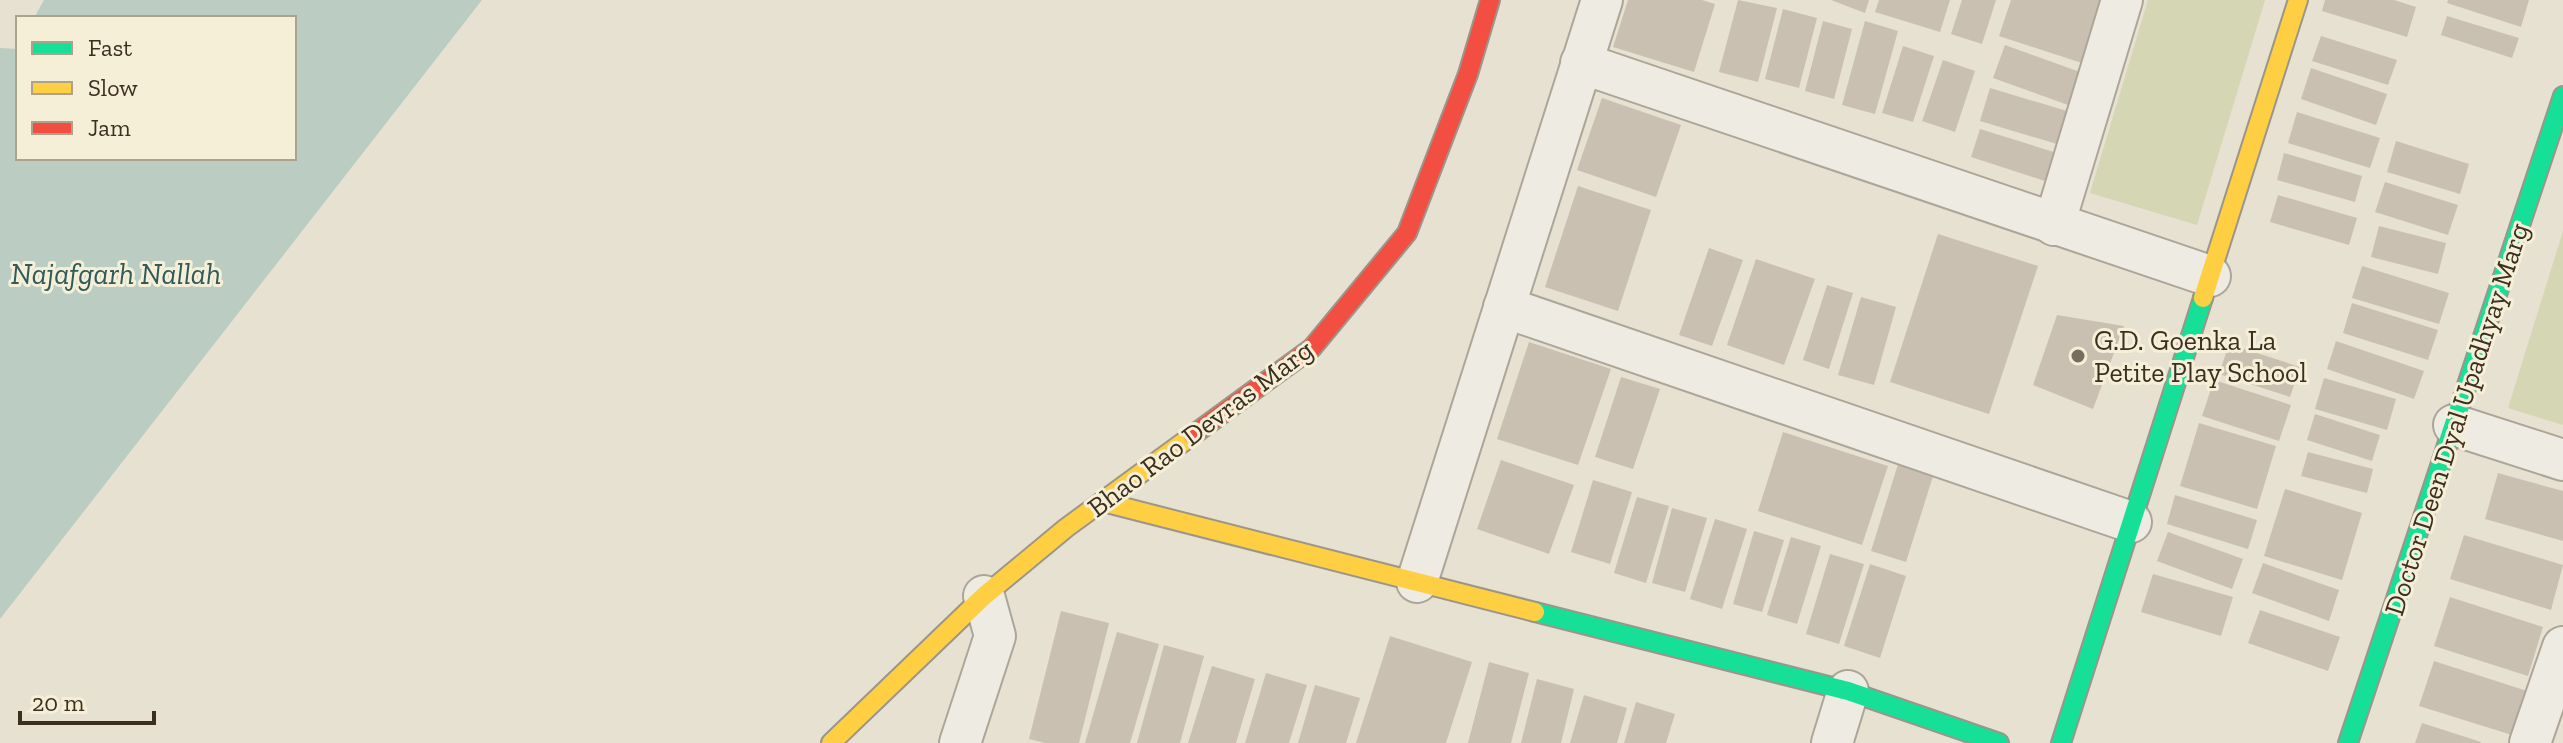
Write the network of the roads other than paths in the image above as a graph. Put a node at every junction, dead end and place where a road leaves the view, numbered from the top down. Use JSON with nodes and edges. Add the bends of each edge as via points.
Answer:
{"nodes":[{"id":1,"x":1490,"y":0,"type":"edge"},
{"id":2,"x":1602,"y":0,"type":"edge"},
{"id":3,"x":2122,"y":0,"type":"edge"},
{"id":4,"x":2298,"y":0,"type":"edge"},
{"id":5,"x":1581,"y":63,"type":"junction"},
{"id":6,"x":2563,"y":96,"type":"edge"},
{"id":7,"x":2554,"y":151,"type":"edge"},
{"id":8,"x":2054,"y":225,"type":"junction"},
{"id":9,"x":2210,"y":276,"type":"junction"},
{"id":10,"x":1504,"y":307,"type":"junction"},
{"id":11,"x":2454,"y":425,"type":"junction"},
{"id":12,"x":2563,"y":460,"type":"edge"},
{"id":13,"x":1103,"y":502,"type":"junction"},
{"id":14,"x":2131,"y":522,"type":"junction"},
{"id":15,"x":1417,"y":582,"type":"junction"},
{"id":16,"x":984,"y":596,"type":"junction"},
{"id":17,"x":2560,"y":666,"type":"edge"},
{"id":18,"x":1848,"y":691,"type":"junction"},
{"id":19,"x":967,"y":741,"type":"edge"},
{"id":20,"x":831,"y":743,"type":"edge"},
{"id":21,"x":1832,"y":743,"type":"edge"},
{"id":22,"x":1999,"y":743,"type":"edge"},
{"id":23,"x":2061,"y":743,"type":"edge"},
{"id":24,"x":2348,"y":743,"type":"edge"},
{"id":25,"x":2530,"y":743,"type":"edge"}],
"edges":[{"from":1,"to":13,"type":"street","name":"Bhao Rao Devras Marg","via":[[1468,74],[1407,233],[1312,348]]},
{"from":2,"to":5,"type":"street"},
{"from":3,"to":8,"type":"street"},
{"from":4,"to":9,"type":"street"},
{"from":5,"to":8,"type":"street"},
{"from":5,"to":10,"type":"street"},
{"from":6,"to":7,"type":"street","name":"Doctor Deen Dyal Upadhyay Marg"},
{"from":7,"to":11,"type":"street","name":"Doctor Deen Dyal Upadhyay Marg"},
{"from":8,"to":9,"type":"street"},
{"from":9,"to":14,"type":"street"},
{"from":10,"to":14,"type":"street"},
{"from":10,"to":15,"type":"street"},
{"from":11,"to":12,"type":"street"},
{"from":11,"to":24,"type":"street","name":"Doctor Deen Dyal Upadhyay Marg"},
{"from":13,"to":15,"type":"street"},
{"from":13,"to":16,"type":"street","name":"Bhao Rao Devras Marg"},
{"from":14,"to":23,"type":"street"},
{"from":15,"to":18,"type":"street"},
{"from":16,"to":19,"type":"street","via":[[995,636]]},
{"from":16,"to":20,"type":"street","name":"Bhao Rao Devras Marg"},
{"from":17,"to":25,"type":"street"},
{"from":18,"to":21,"type":"street"},
{"from":18,"to":22,"type":"street"}]}
